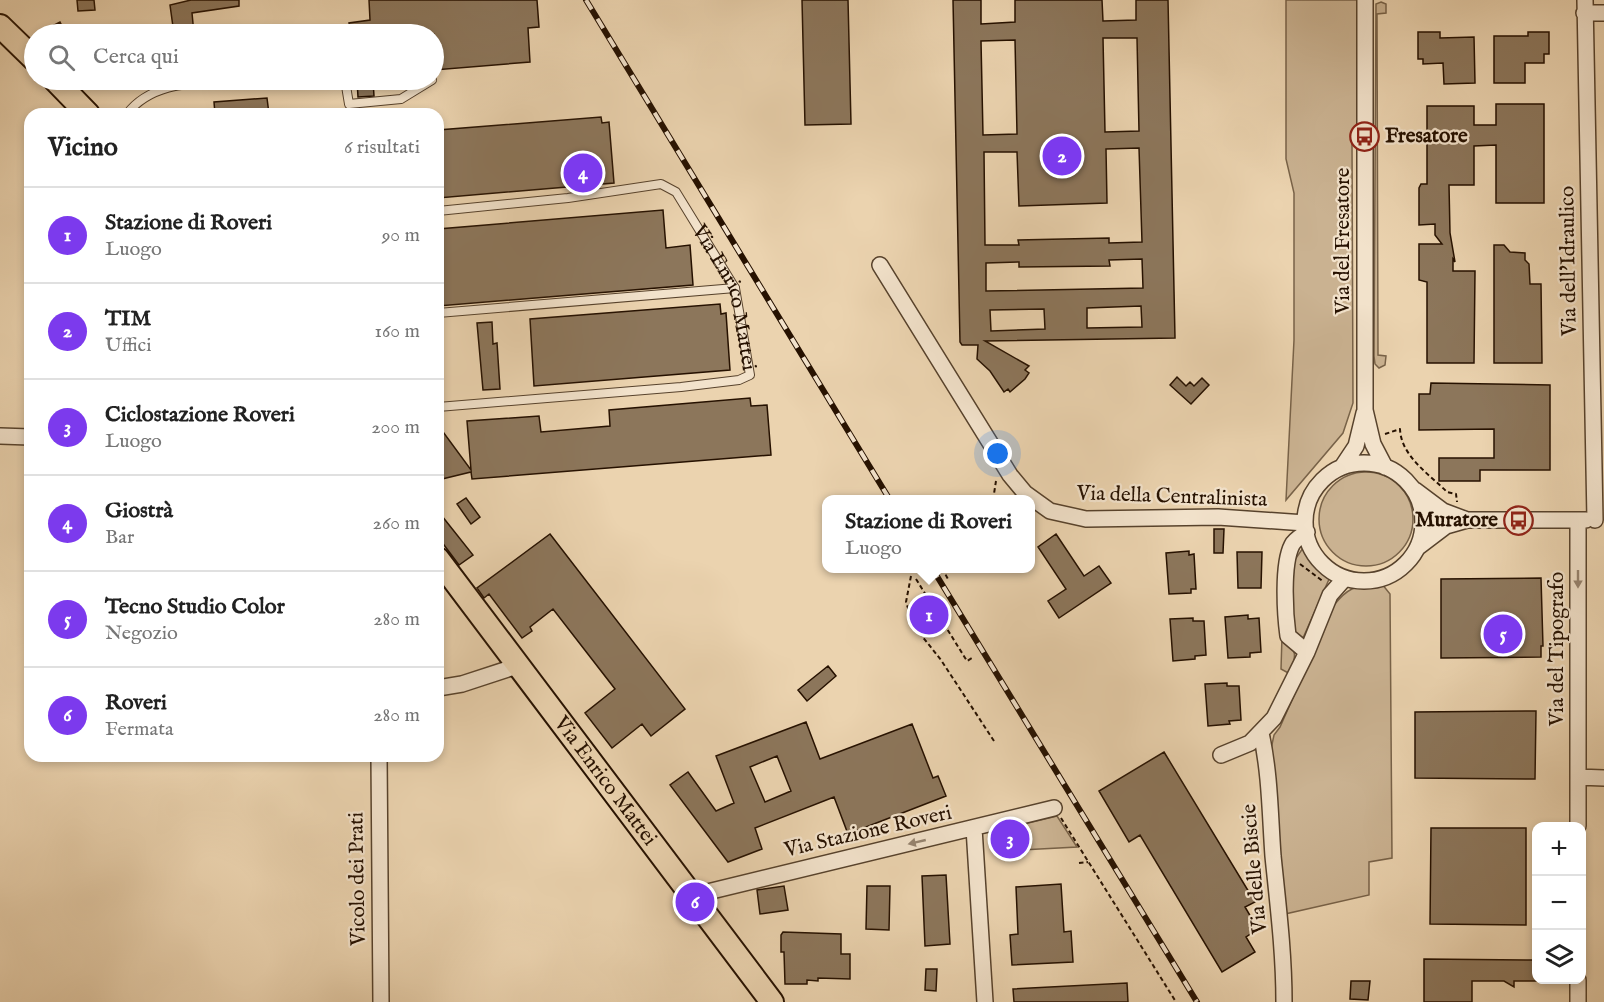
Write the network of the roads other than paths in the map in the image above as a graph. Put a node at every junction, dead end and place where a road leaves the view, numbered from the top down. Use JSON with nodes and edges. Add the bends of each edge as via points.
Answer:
{"nodes":[{"id":1,"x":1365,"y":0,"type":"edge"},
{"id":2,"x":1585,"y":7,"type":"edge"},
{"id":3,"x":1604,"y":13,"type":"edge"},
{"id":4,"x":0,"y":26,"type":"edge"},
{"id":5,"x":24,"y":49,"type":"edge"},
{"id":6,"x":65,"y":90,"type":"edge"},
{"id":7,"x":162,"y":90,"type":"edge"},
{"id":8,"x":347,"y":90,"type":"edge"},
{"id":9,"x":415,"y":90,"type":"edge"},
{"id":10,"x":82,"y":108,"type":"edge"},
{"id":11,"x":131,"y":108,"type":"edge"},
{"id":12,"x":444,"y":210,"type":"edge"},
{"id":13,"x":880,"y":265,"type":"dead end"},
{"id":14,"x":735,"y":288,"type":"junction"},
{"id":15,"x":444,"y":312,"type":"edge"},
{"id":16,"x":444,"y":406,"type":"edge"},
{"id":17,"x":1365,"y":410,"type":"junction"},
{"id":18,"x":0,"y":436,"type":"edge"},
{"id":19,"x":24,"y":437,"type":"edge"},
{"id":20,"x":1342,"y":467,"type":"junction"},
{"id":21,"x":1385,"y":467,"type":"junction"},
{"id":22,"x":1413,"y":488,"type":"junction"},
{"id":23,"x":1028,"y":495,"type":"edge"},
{"id":24,"x":1035,"y":500,"type":"edge"},
{"id":25,"x":1467,"y":520,"type":"junction"},
{"id":26,"x":1578,"y":520,"type":"junction"},
{"id":27,"x":1600,"y":520,"type":"edge"},
{"id":28,"x":1306,"y":528,"type":"junction"},
{"id":29,"x":1417,"y":548,"type":"junction"},
{"id":30,"x":444,"y":567,"type":"edge"},
{"id":31,"x":1345,"y":578,"type":"junction"},
{"id":32,"x":1307,"y":652,"type":"junction"},
{"id":33,"x":520,"y":665,"type":"junction"},
{"id":34,"x":444,"y":687,"type":"edge"},
{"id":35,"x":1261,"y":733,"type":"junction"},
{"id":36,"x":1221,"y":755,"type":"dead end"},
{"id":37,"x":379,"y":762,"type":"edge"},
{"id":38,"x":1578,"y":777,"type":"junction"},
{"id":39,"x":1604,"y":778,"type":"edge"},
{"id":40,"x":1054,"y":808,"type":"road end"},
{"id":41,"x":1578,"y":822,"type":"edge"},
{"id":42,"x":974,"y":828,"type":"junction"},
{"id":43,"x":691,"y":896,"type":"junction"},
{"id":44,"x":1578,"y":984,"type":"edge"},
{"id":45,"x":381,"y":1002,"type":"edge"},
{"id":46,"x":772,"y":1002,"type":"edge"},
{"id":47,"x":985,"y":1002,"type":"edge"},
{"id":48,"x":1284,"y":1002,"type":"edge"},
{"id":49,"x":1578,"y":1002,"type":"edge"}],
"edges":[{"from":1,"to":17,"type":"street","name":"Via del Fresatore"},
{"from":2,"to":3,"type":"street"},
{"from":2,"to":27,"type":"street","name":"Via dell'Idraulico"},
{"from":4,"to":5,"type":"main road"},
{"from":6,"to":10,"type":"main road"},
{"from":7,"to":11,"type":"lane"},
{"from":8,"to":9,"type":"lane","via":[[350,104],[401,99]]},
{"from":12,"to":14,"type":"lane","name":"Via Enrico Mattei","via":[[661,184],[676,192]]},
{"from":13,"to":23,"type":"street","name":"Via della Centralinista","via":[[1010,475]]},
{"from":14,"to":15,"type":"lane"},
{"from":14,"to":16,"type":"lane","name":"Via Enrico Mattei","via":[[750,375],[738,380]]},
{"from":17,"to":20,"type":"street","name":"Via del Fresatore","via":[[1356,446]]},
{"from":17,"to":21,"type":"street","name":"Via del Fresatore","via":[[1372,444]]},
{"from":18,"to":19,"type":"street"},
{"from":20,"to":21,"type":"street"},
{"from":20,"to":28,"type":"street","via":[[1315,490],[1307,509]]},
{"from":21,"to":22,"type":"street"},
{"from":22,"to":25,"type":"street","via":[[1443,511]]},
{"from":22,"to":29,"type":"street","via":[[1423,518]]},
{"from":24,"to":28,"type":"street","name":"Via della Centralinista","via":[[1050,510],[1086,519],[1218,517]]},
{"from":25,"to":26,"type":"street"},
{"from":25,"to":29,"type":"street","via":[[1446,526]]},
{"from":26,"to":27,"type":"street"},
{"from":26,"to":38,"type":"street","name":"Via del Tipografo","one_way":true},
{"from":28,"to":31,"type":"street","via":[[1321,562]]},
{"from":28,"to":32,"type":"street","via":[[1293,543],[1287,559],[1286,622],[1288,636]]},
{"from":29,"to":31,"type":"street","via":[[1399,570],[1387,577],[1359,581]]},
{"from":30,"to":33,"type":"main road","name":"Via Enrico Mattei"},
{"from":31,"to":32,"type":"street","via":[[1330,595]]},
{"from":32,"to":35,"type":"street","via":[[1274,718]]},
{"from":33,"to":34,"type":"street"},
{"from":33,"to":43,"type":"main road","name":"Via Enrico Mattei"},
{"from":35,"to":36,"type":"street","via":[[1250,743]]},
{"from":35,"to":48,"type":"street","name":"Via delle Biscie","via":[[1270,785]]},
{"from":37,"to":45,"type":"street","name":"Vicolo dei Prati"},
{"from":38,"to":39,"type":"street"},
{"from":38,"to":41,"type":"street","name":"Via del Tipografo"},
{"from":40,"to":42,"type":"street","name":"Via Stazione Roveri"},
{"from":42,"to":43,"type":"street","name":"Via Stazione Roveri","one_way":true},
{"from":42,"to":47,"type":"street"},
{"from":43,"to":46,"type":"main road","name":"Via Enrico Mattei"},
{"from":44,"to":49,"type":"street"}]}
